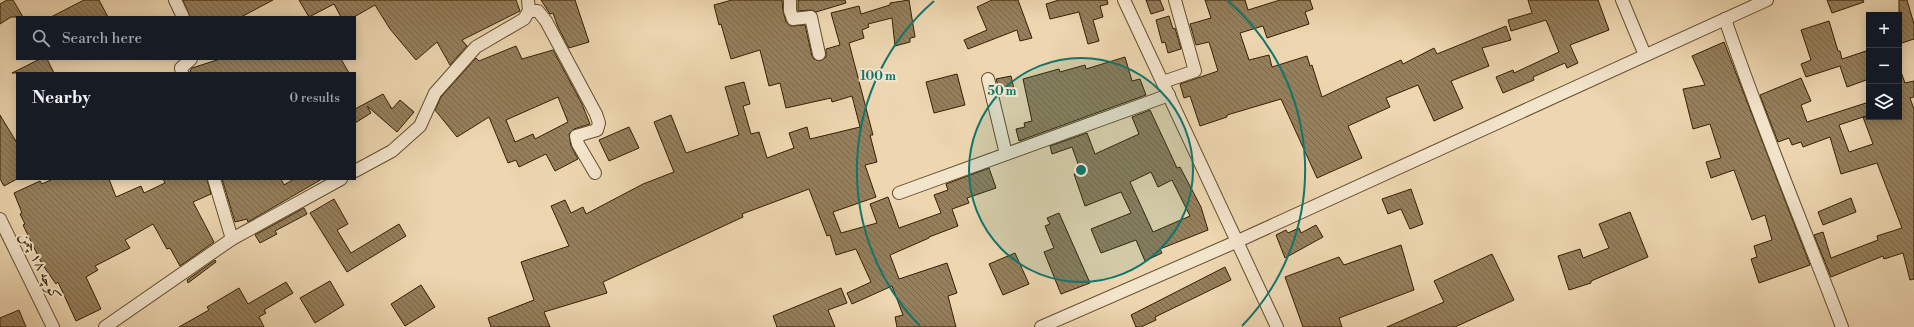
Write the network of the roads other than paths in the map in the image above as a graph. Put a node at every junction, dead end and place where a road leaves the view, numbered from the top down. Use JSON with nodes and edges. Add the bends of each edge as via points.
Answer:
{"nodes":[{"id":1,"x":175,"y":0,"type":"edge"},
{"id":2,"x":790,"y":0,"type":"edge"},
{"id":3,"x":1124,"y":0,"type":"edge"},
{"id":4,"x":1175,"y":0,"type":"edge"},
{"id":5,"x":1622,"y":0,"type":"edge"},
{"id":6,"x":1767,"y":0,"type":"edge"},
{"id":7,"x":528,"y":5,"type":"edge"},
{"id":8,"x":183,"y":16,"type":"edge"},
{"id":9,"x":1725,"y":19,"type":"junction"},
{"id":10,"x":819,"y":54,"type":"dead end"},
{"id":11,"x":1645,"y":55,"type":"junction"},
{"id":12,"x":190,"y":60,"type":"edge"},
{"id":13,"x":182,"y":72,"type":"edge"},
{"id":14,"x":988,"y":79,"type":"dead end"},
{"id":15,"x":1163,"y":82,"type":"junction"},
{"id":16,"x":1169,"y":95,"type":"junction"},
{"id":17,"x":1006,"y":154,"type":"junction"},
{"id":18,"x":356,"y":170,"type":"edge"},
{"id":19,"x":595,"y":173,"type":"dead end"},
{"id":20,"x":214,"y":180,"type":"edge"},
{"id":21,"x":339,"y":180,"type":"edge"},
{"id":22,"x":899,"y":192,"type":"dead end"},
{"id":23,"x":0,"y":219,"type":"edge"},
{"id":24,"x":232,"y":239,"type":"junction"},
{"id":25,"x":1238,"y":241,"type":"junction"},
{"id":26,"x":53,"y":327,"type":"edge"},
{"id":27,"x":105,"y":327,"type":"edge"},
{"id":28,"x":1041,"y":327,"type":"edge"},
{"id":29,"x":1277,"y":327,"type":"edge"},
{"id":30,"x":1842,"y":327,"type":"edge"}],
"edges":[{"from":1,"to":8,"type":"street"},
{"from":2,"to":10,"type":"street","via":[[793,19],[811,17]]},
{"from":3,"to":15,"type":"street"},
{"from":4,"to":15,"type":"street","via":[[1195,70]]},
{"from":5,"to":11,"type":"street"},
{"from":6,"to":9,"type":"street"},
{"from":7,"to":18,"type":"street","via":[[524,19],[476,47],[435,93],[420,126],[392,151]]},
{"from":7,"to":19,"type":"street","via":[[538,11],[546,21],[596,114],[597,130],[576,136]]},
{"from":9,"to":11,"type":"street"},
{"from":9,"to":30,"type":"street","via":[[1769,142]]},
{"from":11,"to":25,"type":"street"},
{"from":12,"to":13,"type":"street","via":[[181,68]]},
{"from":14,"to":17,"type":"street"},
{"from":15,"to":16,"type":"street"},
{"from":16,"to":17,"type":"street"},
{"from":16,"to":25,"type":"street"},
{"from":17,"to":22,"type":"street"},
{"from":20,"to":24,"type":"street"},
{"from":21,"to":24,"type":"street"},
{"from":23,"to":26,"type":"street","name":"كوچه ١٨ چمن"},
{"from":24,"to":27,"type":"street"},
{"from":25,"to":28,"type":"street"},
{"from":25,"to":29,"type":"street"}]}
